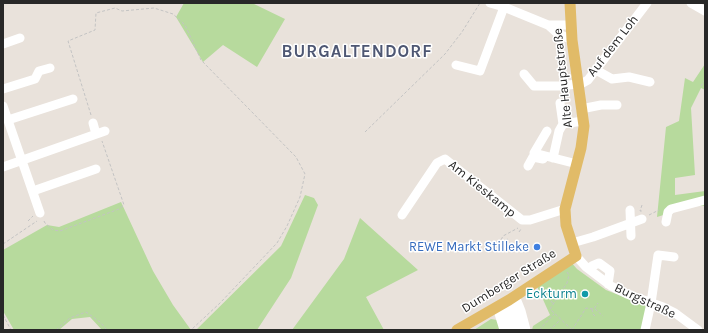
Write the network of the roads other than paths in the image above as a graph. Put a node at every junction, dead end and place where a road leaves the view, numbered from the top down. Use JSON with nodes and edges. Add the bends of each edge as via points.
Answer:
{"nodes":[{"id":1,"x":490,"y":3,"type":"edge"},
{"id":2,"x":570,"y":3,"type":"edge"},
{"id":3,"x":647,"y":3,"type":"edge"},
{"id":4,"x":691,"y":3,"type":"edge"},
{"id":5,"x":504,"y":7,"type":"junction"},
{"id":6,"x":705,"y":11,"type":"edge"},
{"id":7,"x":548,"y":24,"type":"junction"},
{"id":8,"x":571,"y":25,"type":"junction"},
{"id":9,"x":20,"y":38,"type":"dead end"},
{"id":10,"x":572,"y":40,"type":"junction"},
{"id":11,"x":3,"y":44,"type":"edge"},
{"id":12,"x":456,"y":65,"type":"dead end"},
{"id":13,"x":50,"y":68,"type":"dead end"},
{"id":14,"x":596,"y":70,"type":"junction"},
{"id":15,"x":524,"y":74,"type":"dead end"},
{"id":16,"x":650,"y":82,"type":"dead end"},
{"id":17,"x":577,"y":85,"type":"junction"},
{"id":18,"x":3,"y":88,"type":"edge"},
{"id":19,"x":73,"y":99,"type":"dead end"},
{"id":20,"x":560,"y":103,"type":"dead end"},
{"id":21,"x":617,"y":105,"type":"dead end"},
{"id":22,"x":3,"y":106,"type":"edge"},
{"id":23,"x":581,"y":109,"type":"junction"},
{"id":24,"x":8,"y":120,"type":"junction"},
{"id":25,"x":583,"y":121,"type":"junction"},
{"id":26,"x":93,"y":123,"type":"road end"},
{"id":27,"x":563,"y":124,"type":"junction"},
{"id":28,"x":547,"y":131,"type":"dead end"},
{"id":29,"x":553,"y":158,"type":"junction"},
{"id":30,"x":22,"y":161,"type":"junction"},
{"id":31,"x":528,"y":166,"type":"dead end"},
{"id":32,"x":577,"y":166,"type":"junction"},
{"id":33,"x":3,"y":167,"type":"edge"},
{"id":34,"x":96,"y":169,"type":"dead end"},
{"id":35,"x":33,"y":191,"type":"junction"},
{"id":36,"x":705,"y":200,"type":"edge"},
{"id":37,"x":565,"y":209,"type":"junction"},
{"id":38,"x":630,"y":210,"type":"dead end"},
{"id":39,"x":402,"y":215,"type":"dead end"},
{"id":40,"x":40,"y":218,"type":"road end"},
{"id":41,"x":642,"y":219,"type":"dead end"},
{"id":42,"x":666,"y":222,"type":"dead end"},
{"id":43,"x":631,"y":223,"type":"junction"},
{"id":44,"x":631,"y":236,"type":"dead end"},
{"id":45,"x":572,"y":244,"type":"junction"},
{"id":46,"x":576,"y":256,"type":"junction"},
{"id":47,"x":674,"y":257,"type":"dead end"},
{"id":48,"x":506,"y":302,"type":"junction"},
{"id":49,"x":651,"y":303,"type":"junction"},
{"id":50,"x":457,"y":330,"type":"edge"},
{"id":51,"x":504,"y":330,"type":"edge"},
{"id":52,"x":511,"y":330,"type":"edge"},
{"id":53,"x":519,"y":330,"type":"edge"},
{"id":54,"x":526,"y":330,"type":"edge"},
{"id":55,"x":645,"y":330,"type":"edge"},
{"id":56,"x":698,"y":330,"type":"edge"}],
"edges":[{"from":1,"to":5,"type":"street"},
{"from":2,"to":8,"type":"main road","name":"Alte Hauptstraße"},
{"from":3,"to":14,"type":"street","name":"Auf dem Loh"},
{"from":4,"to":6,"type":"street"},
{"from":5,"to":7,"type":"street"},
{"from":5,"to":12,"type":"street","via":[[480,72]]},
{"from":7,"to":8,"type":"street"},
{"from":7,"to":10,"type":"street","via":[[557,33]]},
{"from":8,"to":10,"type":"main road","name":"Alte Hauptstraße"},
{"from":9,"to":11,"type":"street"},
{"from":10,"to":17,"type":"main road","name":"Alte Hauptstraße"},
{"from":13,"to":18,"type":"street","via":[[39,71],[35,78]]},
{"from":14,"to":16,"type":"street","via":[[612,79],[629,77]]},
{"from":14,"to":17,"type":"street","name":"Auf dem Loh","via":[[588,80]]},
{"from":15,"to":17,"type":"street","via":[[534,86]]},
{"from":17,"to":23,"type":"main road","name":"Alte Hauptstraße"},
{"from":19,"to":24,"type":"street"},
{"from":20,"to":27,"type":"street"},
{"from":21,"to":23,"type":"street"},
{"from":22,"to":24,"type":"street"},
{"from":23,"to":25,"type":"main road","name":"Alte Hauptstraße"},
{"from":24,"to":30,"type":"street"},
{"from":25,"to":27,"type":"street"},
{"from":25,"to":32,"type":"main road","name":"Alte Hauptstraße","via":[[583,137]]},
{"from":26,"to":30,"type":"street","via":[[101,132]]},
{"from":27,"to":29,"type":"street"},
{"from":28,"to":29,"type":"street","via":[[534,153]]},
{"from":29,"to":32,"type":"street"},
{"from":30,"to":33,"type":"street"},
{"from":30,"to":35,"type":"street"},
{"from":31,"to":32,"type":"street","via":[[533,157]]},
{"from":32,"to":37,"type":"main road","name":"Alte Hauptstraße"},
{"from":34,"to":35,"type":"street"},
{"from":35,"to":40,"type":"street"},
{"from":36,"to":42,"type":"street","via":[[671,209]]},
{"from":37,"to":39,"type":"street","name":"Am Kieskamp","via":[[522,220],[445,159],[437,163]]},
{"from":37,"to":45,"type":"main road","name":"Alte Hauptstraße","via":[[566,225]]},
{"from":38,"to":43,"type":"street"},
{"from":41,"to":43,"type":"street"},
{"from":43,"to":44,"type":"street"},
{"from":43,"to":45,"type":"street","via":[[618,232]]},
{"from":45,"to":46,"type":"main road","name":"Alte Hauptstraße"},
{"from":46,"to":48,"type":"main road","name":"Dumberger Straße"},
{"from":46,"to":49,"type":"street","name":"Burgstraße","via":[[608,284]]},
{"from":47,"to":49,"type":"street","via":[[658,255]]},
{"from":48,"to":50,"type":"main road","name":"Dumberger Straße"},
{"from":48,"to":51,"type":"street"},
{"from":48,"to":52,"type":"street"},
{"from":48,"to":53,"type":"street","via":[[513,307]]},
{"from":48,"to":54,"type":"street","via":[[522,311]]},
{"from":49,"to":55,"type":"street"},
{"from":49,"to":56,"type":"street","name":"Burgstraße","via":[[675,313]]}]}
